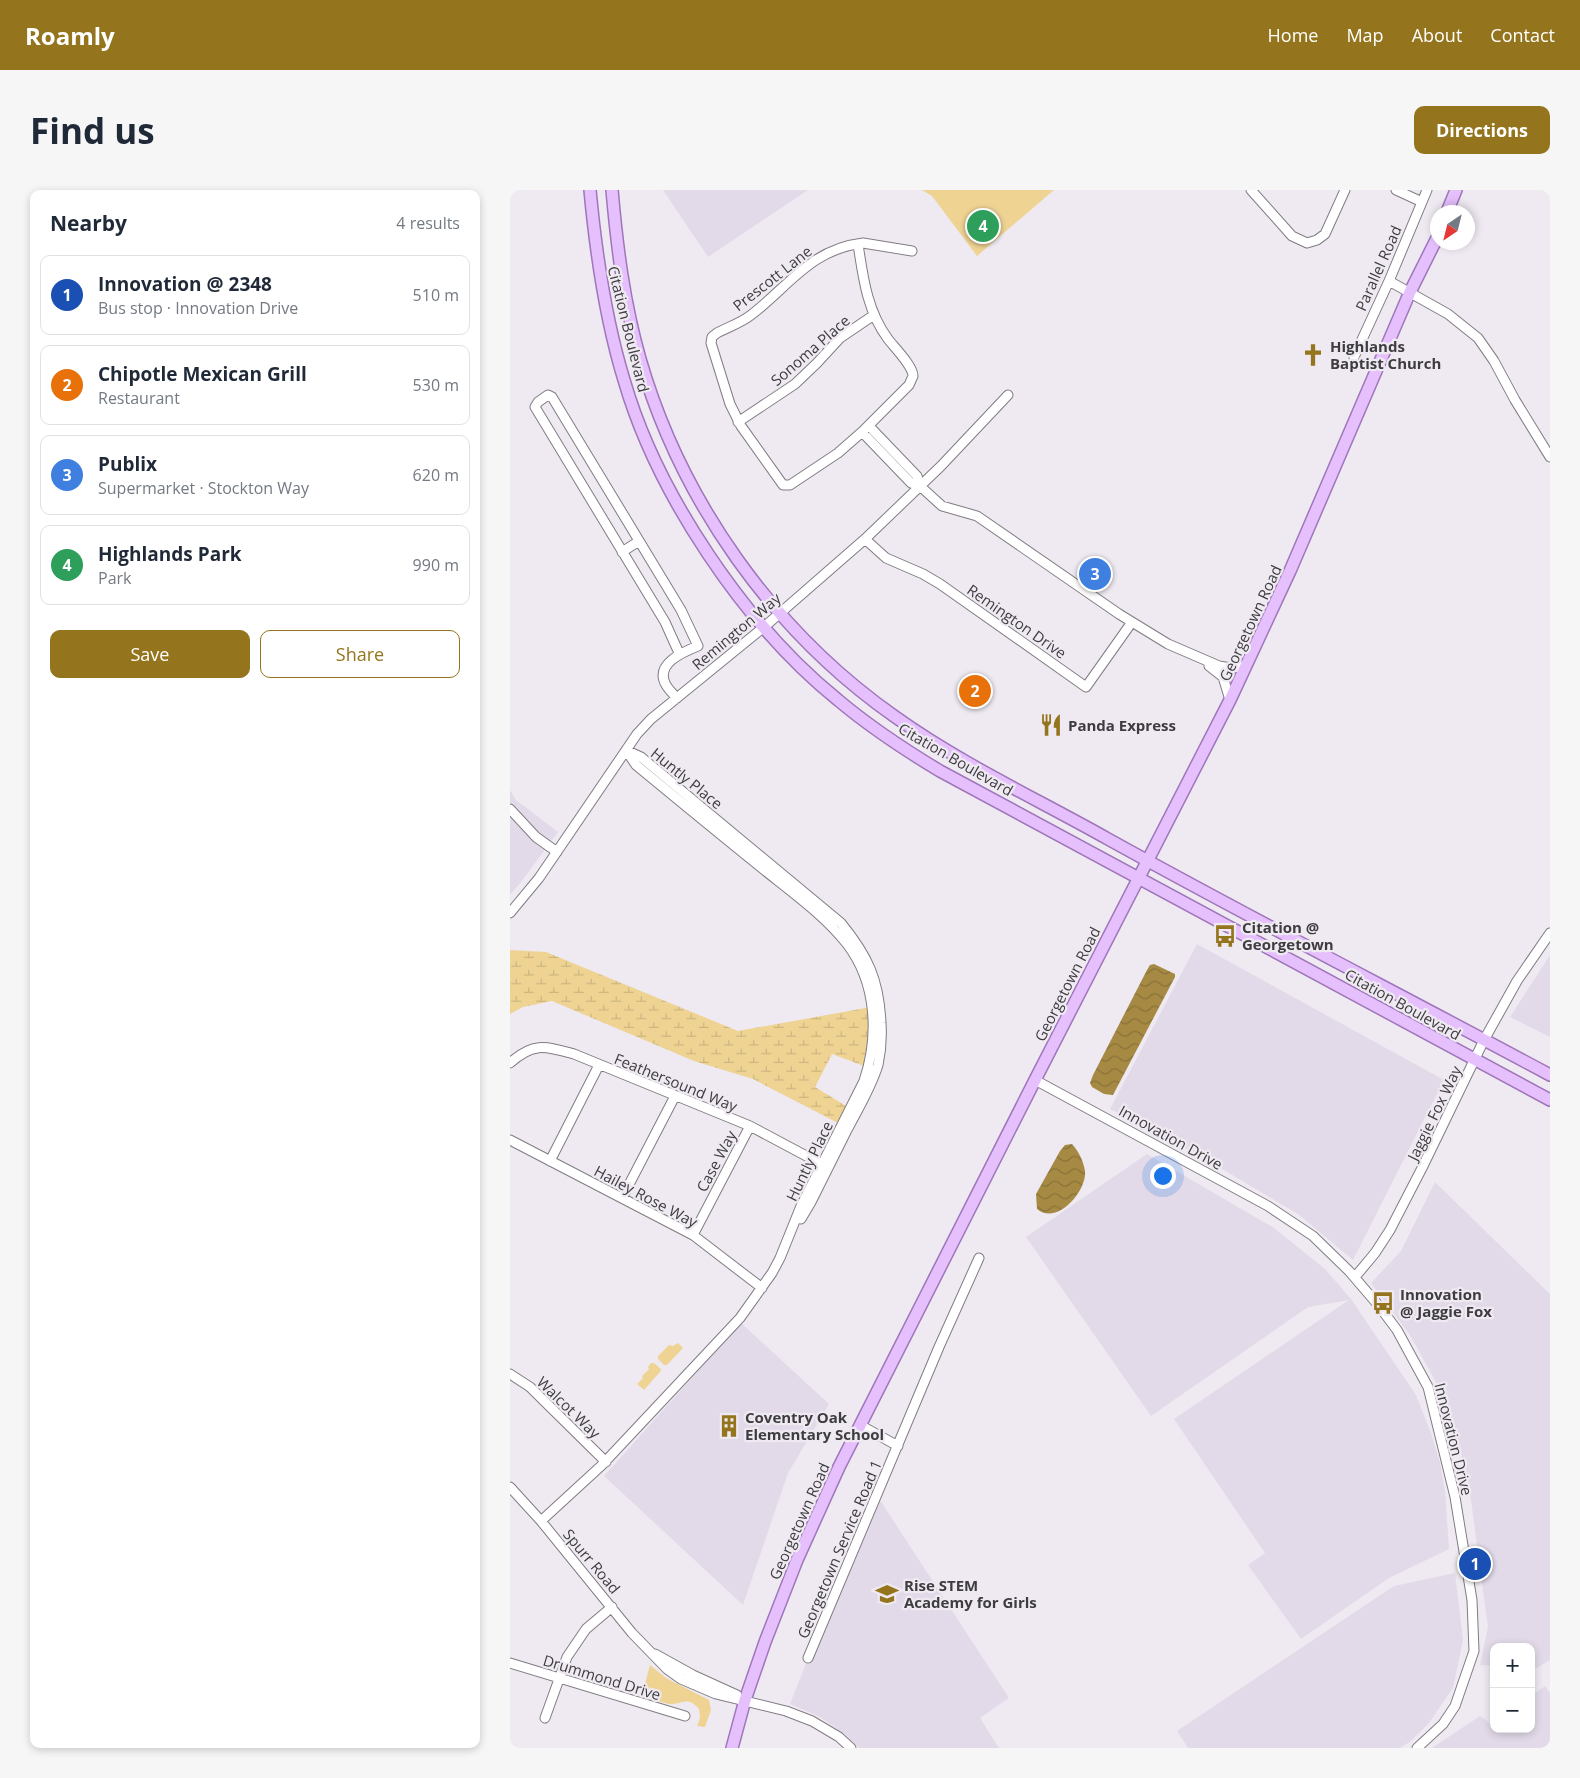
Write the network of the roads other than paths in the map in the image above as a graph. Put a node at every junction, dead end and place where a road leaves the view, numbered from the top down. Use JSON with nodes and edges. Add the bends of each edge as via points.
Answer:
{"nodes":[{"id":1,"x":590,"y":190,"type":"edge"},
{"id":2,"x":612,"y":190,"type":"edge"},
{"id":3,"x":1251,"y":190,"type":"edge"},
{"id":4,"x":1345,"y":190,"type":"edge"},
{"id":5,"x":1396,"y":190,"type":"edge"},
{"id":6,"x":1427,"y":190,"type":"edge"},
{"id":7,"x":1456,"y":190,"type":"edge"},
{"id":8,"x":1422,"y":202,"type":"junction"},
{"id":9,"x":1450,"y":205,"type":"edge"},
{"id":10,"x":858,"y":244,"type":"junction"},
{"id":11,"x":1431,"y":250,"type":"edge"},
{"id":12,"x":912,"y":251,"type":"dead end"},
{"id":13,"x":1389,"y":281,"type":"junction"},
{"id":14,"x":1410,"y":292,"type":"junction"},
{"id":15,"x":874,"y":315,"type":"junction"},
{"id":16,"x":1354,"y":357,"type":"dead end"},
{"id":17,"x":1008,"y":395,"type":"dead end"},
{"id":18,"x":738,"y":422,"type":"junction"},
{"id":19,"x":866,"y":429,"type":"junction"},
{"id":20,"x":1550,"y":457,"type":"edge"},
{"id":21,"x":920,"y":486,"type":"junction"},
{"id":22,"x":865,"y":539,"type":"junction"},
{"id":23,"x":639,"y":541,"type":"junction"},
{"id":24,"x":622,"y":552,"type":"junction"},
{"id":25,"x":778,"y":613,"type":"junction"},
{"id":26,"x":1132,"y":622,"type":"junction"},
{"id":27,"x":764,"y":627,"type":"junction"},
{"id":28,"x":679,"y":654,"type":"junction"},
{"id":29,"x":1196,"y":657,"type":"junction"},
{"id":30,"x":1245,"y":666,"type":"junction"},
{"id":31,"x":677,"y":698,"type":"junction"},
{"id":32,"x":1230,"y":700,"type":"junction"},
{"id":33,"x":626,"y":750,"type":"junction"},
{"id":34,"x":510,"y":809,"type":"edge"},
{"id":35,"x":557,"y":852,"type":"junction"},
{"id":36,"x":1148,"y":861,"type":"junction"},
{"id":37,"x":1139,"y":878,"type":"junction"},
{"id":38,"x":510,"y":913,"type":"edge"},
{"id":39,"x":1550,"y":933,"type":"edge"},
{"id":40,"x":1484,"y":1040,"type":"junction"},
{"id":41,"x":1475,"y":1060,"type":"junction"},
{"id":42,"x":510,"y":1063,"type":"edge"},
{"id":43,"x":599,"y":1065,"type":"junction"},
{"id":44,"x":1550,"y":1075,"type":"edge"},
{"id":45,"x":1035,"y":1080,"type":"junction"},
{"id":46,"x":675,"y":1096,"type":"junction"},
{"id":47,"x":1550,"y":1100,"type":"edge"},
{"id":48,"x":750,"y":1126,"type":"junction"},
{"id":49,"x":510,"y":1140,"type":"edge"},
{"id":50,"x":550,"y":1161,"type":"junction"},
{"id":51,"x":825,"y":1166,"type":"junction"},
{"id":52,"x":622,"y":1198,"type":"junction"},
{"id":53,"x":693,"y":1235,"type":"junction"},
{"id":54,"x":979,"y":1258,"type":"dead end"},
{"id":55,"x":1355,"y":1277,"type":"junction"},
{"id":56,"x":762,"y":1288,"type":"junction"},
{"id":57,"x":510,"y":1374,"type":"edge"},
{"id":58,"x":860,"y":1425,"type":"junction"},
{"id":59,"x":898,"y":1446,"type":"junction"},
{"id":60,"x":606,"y":1462,"type":"junction"},
{"id":61,"x":510,"y":1487,"type":"edge"},
{"id":62,"x":541,"y":1521,"type":"junction"},
{"id":63,"x":612,"y":1607,"type":"junction"},
{"id":64,"x":808,"y":1658,"type":"dead end"},
{"id":65,"x":510,"y":1664,"type":"edge"},
{"id":66,"x":558,"y":1679,"type":"junction"},
{"id":67,"x":745,"y":1700,"type":"junction"},
{"id":68,"x":686,"y":1716,"type":"dead end"},
{"id":69,"x":545,"y":1718,"type":"dead end"},
{"id":70,"x":732,"y":1748,"type":"edge"},
{"id":71,"x":851,"y":1748,"type":"edge"},
{"id":72,"x":1418,"y":1748,"type":"edge"}],
"edges":[{"from":1,"to":27,"type":"main road","name":"Citation Boulevard","via":[[604,296],[624,381],[641,429],[662,476],[690,525],[717,567]]},
{"from":2,"to":25,"type":"main road","name":"Citation Boulevard","via":[[617,248],[630,318],[661,418],[676,454],[709,515]]},
{"from":3,"to":4,"type":"street","via":[[1292,236],[1307,243],[1325,234]]},
{"from":5,"to":8,"type":"street"},
{"from":6,"to":8,"type":"street","name":"Parallel Road"},
{"from":7,"to":9,"type":"main road"},
{"from":8,"to":13,"type":"street","name":"Parallel Road"},
{"from":10,"to":12,"type":"street","name":"Prescott Lane"},
{"from":10,"to":15,"type":"street","name":"Prescott Lane","via":[[866,292]]},
{"from":10,"to":18,"type":"street","name":"Prescott Lane","via":[[832,251],[808,264],[752,315],[712,337],[719,371]]},
{"from":11,"to":14,"type":"main road","name":"Georgetown Road"},
{"from":13,"to":14,"type":"street"},
{"from":13,"to":16,"type":"street","name":"Parallel Road"},
{"from":14,"to":20,"type":"street","via":[[1448,314],[1478,338]]},
{"from":14,"to":30,"type":"main road","name":"Georgetown Road","via":[[1294,563]]},
{"from":15,"to":18,"type":"street","name":"Sonoma Place","via":[[840,338],[795,384]]},
{"from":15,"to":19,"type":"street","name":"Prescott Lane","via":[[914,376]]},
{"from":17,"to":21,"type":"street","name":"Remington Way"},
{"from":18,"to":19,"type":"street","name":"Prescott Lane","via":[[786,486],[838,453]]},
{"from":19,"to":21,"type":"street","via":[[917,476]]},
{"from":21,"to":22,"type":"street","name":"Remington Way"},
{"from":21,"to":26,"type":"street","via":[[942,506],[977,516]]},
{"from":22,"to":25,"type":"street","name":"Remington Way"},
{"from":22,"to":26,"type":"street","name":"Remington Drive","via":[[886,558],[940,584],[1086,687]]},
{"from":23,"to":24,"type":"street"},
{"from":23,"to":24,"type":"street","via":[[548,395],[535,407]]},
{"from":23,"to":28,"type":"street","via":[[681,610],[698,646]]},
{"from":24,"to":28,"type":"street","via":[[665,622]]},
{"from":25,"to":27,"type":"street","name":"Remington Way"},
{"from":25,"to":36,"type":"main road","name":"Citation Boulevard","via":[[858,690],[910,728]]},
{"from":26,"to":29,"type":"street"},
{"from":27,"to":31,"type":"street","name":"Remington Way"},
{"from":27,"to":37,"type":"main road","name":"Citation Boulevard","via":[[832,696],[909,752],[940,772]]},
{"from":28,"to":31,"type":"street","via":[[663,672],[665,683]]},
{"from":29,"to":30,"type":"street","via":[[1219,666]]},
{"from":29,"to":32,"type":"street","via":[[1223,677]]},
{"from":30,"to":32,"type":"main road","name":"Georgetown Road"},
{"from":31,"to":33,"type":"street","name":"Remington Way","via":[[651,719]]},
{"from":32,"to":36,"type":"main road","name":"Georgetown Road"},
{"from":33,"to":35,"type":"street","name":"Remington Way"},
{"from":33,"to":51,"type":"street","name":"Huntly Place","via":[[641,757],[800,887],[841,923],[868,961],[880,999],[882,1038],[878,1063],[867,1093]]},
{"from":34,"to":35,"type":"street","via":[[536,837]]},
{"from":35,"to":38,"type":"street","name":"Remington Way"},
{"from":36,"to":37,"type":"main road","name":"Georgetown Road"},
{"from":36,"to":40,"type":"main road","name":"Citation Boulevard"},
{"from":37,"to":41,"type":"main road","name":"Citation Boulevard"},
{"from":37,"to":45,"type":"main road","name":"Georgetown Road"},
{"from":39,"to":40,"type":"street","name":"Jaggie Fox Way"},
{"from":40,"to":41,"type":"street","name":"Jaggie Fox Way"},
{"from":40,"to":44,"type":"main road","name":"Citation Boulevard"},
{"from":41,"to":47,"type":"main road","name":"Citation Boulevard"},
{"from":41,"to":55,"type":"street","name":"Jaggie Fox Way","via":[[1390,1230]]},
{"from":42,"to":43,"type":"street","name":"Feathersound Way","via":[[521,1053],[537,1047],[574,1054]]},
{"from":43,"to":46,"type":"street","name":"Feathersound Way"},
{"from":43,"to":50,"type":"street"},
{"from":45,"to":55,"type":"street","name":"Innovation Drive","via":[[1268,1206],[1313,1236]]},
{"from":45,"to":58,"type":"main road","name":"Georgetown Road"},
{"from":46,"to":48,"type":"street","name":"Feathersound Way"},
{"from":46,"to":52,"type":"street"},
{"from":48,"to":51,"type":"street","name":"Feathersound Way"},
{"from":48,"to":53,"type":"street","name":"Case Way"},
{"from":49,"to":50,"type":"street","name":"Hailey Rose Way"},
{"from":50,"to":52,"type":"street","name":"Hailey Rose Way"},
{"from":51,"to":56,"type":"street","name":"Huntly Place","via":[[811,1202]]},
{"from":52,"to":53,"type":"street","name":"Hailey Rose Way"},
{"from":53,"to":56,"type":"street","name":"Hailey Rose Way"},
{"from":54,"to":59,"type":"street","name":"Georgetown Service Road 1"},
{"from":55,"to":72,"type":"street","name":"Innovation Drive","via":[[1397,1330],[1428,1387],[1455,1497],[1472,1600],[1474,1651],[1461,1689],[1444,1724]]},
{"from":56,"to":60,"type":"street","name":"Huntly Place","via":[[740,1318]]},
{"from":57,"to":60,"type":"street","name":"Walcot Way","via":[[530,1387]]},
{"from":58,"to":59,"type":"street"},
{"from":58,"to":67,"type":"main road","name":"Georgetown Road","via":[[797,1560]]},
{"from":59,"to":64,"type":"street","name":"Georgetown Service Road 1"},
{"from":60,"to":62,"type":"street","name":"Huntly Place"},
{"from":61,"to":62,"type":"street","name":"Spurr Road"},
{"from":62,"to":63,"type":"street","name":"Spurr Road"},
{"from":63,"to":66,"type":"street","via":[[577,1641],[566,1657]]},
{"from":63,"to":67,"type":"street","name":"Spurr Road","via":[[652,1653]]},
{"from":65,"to":66,"type":"street","name":"Drummond Drive"},
{"from":66,"to":68,"type":"street","name":"Drummond Drive"},
{"from":66,"to":69,"type":"street"},
{"from":67,"to":70,"type":"main road","name":"Georgetown Road"},
{"from":67,"to":71,"type":"street","name":"Spurr Road","via":[[812,1721],[839,1736]]}]}
